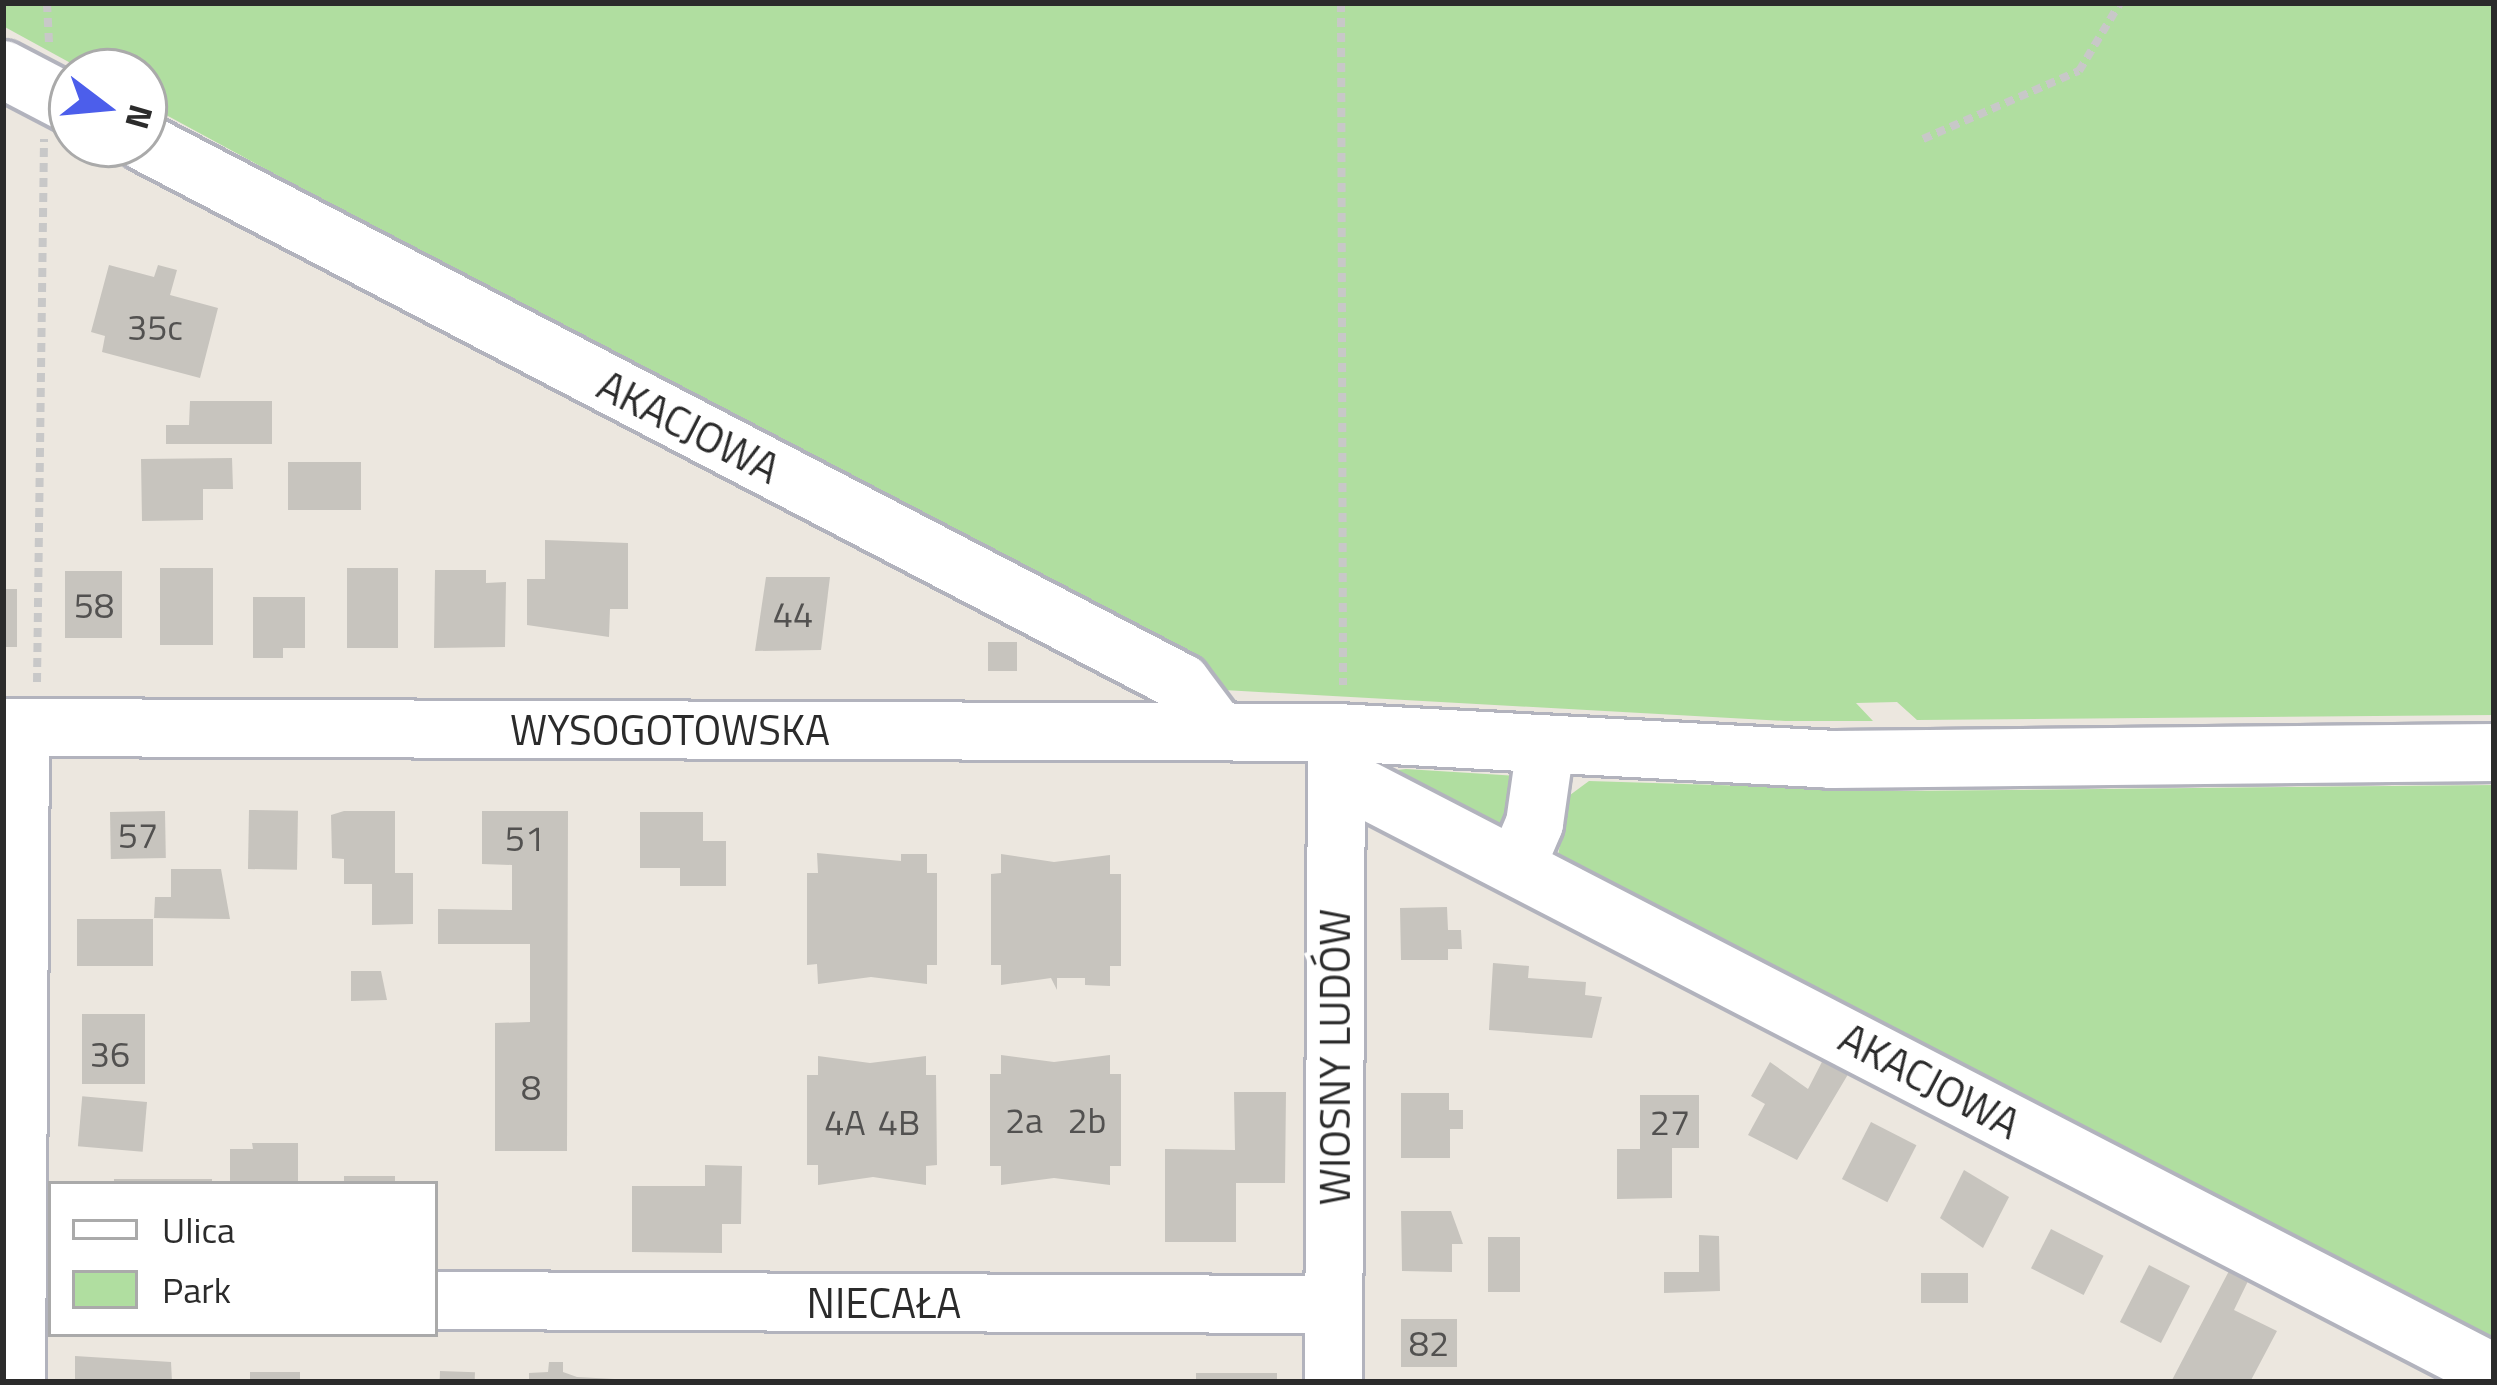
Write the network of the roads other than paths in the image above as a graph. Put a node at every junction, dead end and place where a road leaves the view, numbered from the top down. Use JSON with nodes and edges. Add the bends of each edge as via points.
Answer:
{"nodes":[{"id":1,"x":3,"y":69,"type":"edge"},
{"id":2,"x":48,"y":92,"type":"edge"},
{"id":3,"x":168,"y":155,"type":"edge"},
{"id":4,"x":1340,"y":714,"type":"junction"},
{"id":5,"x":20,"y":719,"type":"edge"},
{"id":6,"x":1217,"y":730,"type":"junction"},
{"id":7,"x":1545,"y":746,"type":"junction"},
{"id":8,"x":2494,"y":752,"type":"edge"},
{"id":9,"x":1365,"y":788,"type":"dead end"},
{"id":10,"x":1516,"y":865,"type":"junction"},
{"id":11,"x":33,"y":1298,"type":"edge"},
{"id":12,"x":438,"y":1300,"type":"edge"},
{"id":13,"x":1332,"y":1304,"type":"junction"},
{"id":14,"x":2494,"y":1373,"type":"edge"},
{"id":15,"x":16,"y":1382,"type":"edge"},
{"id":16,"x":1333,"y":1382,"type":"edge"}],
"edges":[{"from":1,"to":2,"type":"street"},
{"from":3,"to":6,"type":"street","name":"AKACJOWA","via":[[1180,682]]},
{"from":4,"to":6,"type":"street","name":"WYSOGOTOWSKA"},
{"from":4,"to":7,"type":"street","name":"WYSOGOTOWSKA"},
{"from":4,"to":13,"type":"street","name":"WIOSNY LUDÓW"},
{"from":5,"to":6,"type":"street","name":"WYSOGOTOWSKA"},
{"from":5,"to":11,"type":"street"},
{"from":7,"to":8,"type":"street","name":"WYSOGOTOWSKA","via":[[1829,759]]},
{"from":7,"to":10,"type":"street","via":[[1534,823]]},
{"from":9,"to":10,"type":"street","name":"AKACJOWA"},
{"from":10,"to":14,"type":"street","name":"AKACJOWA"},
{"from":11,"to":15,"type":"street"},
{"from":12,"to":13,"type":"street","name":"NIECAŁA"},
{"from":13,"to":16,"type":"street","name":"WIOSNY LUDÓW"}]}
